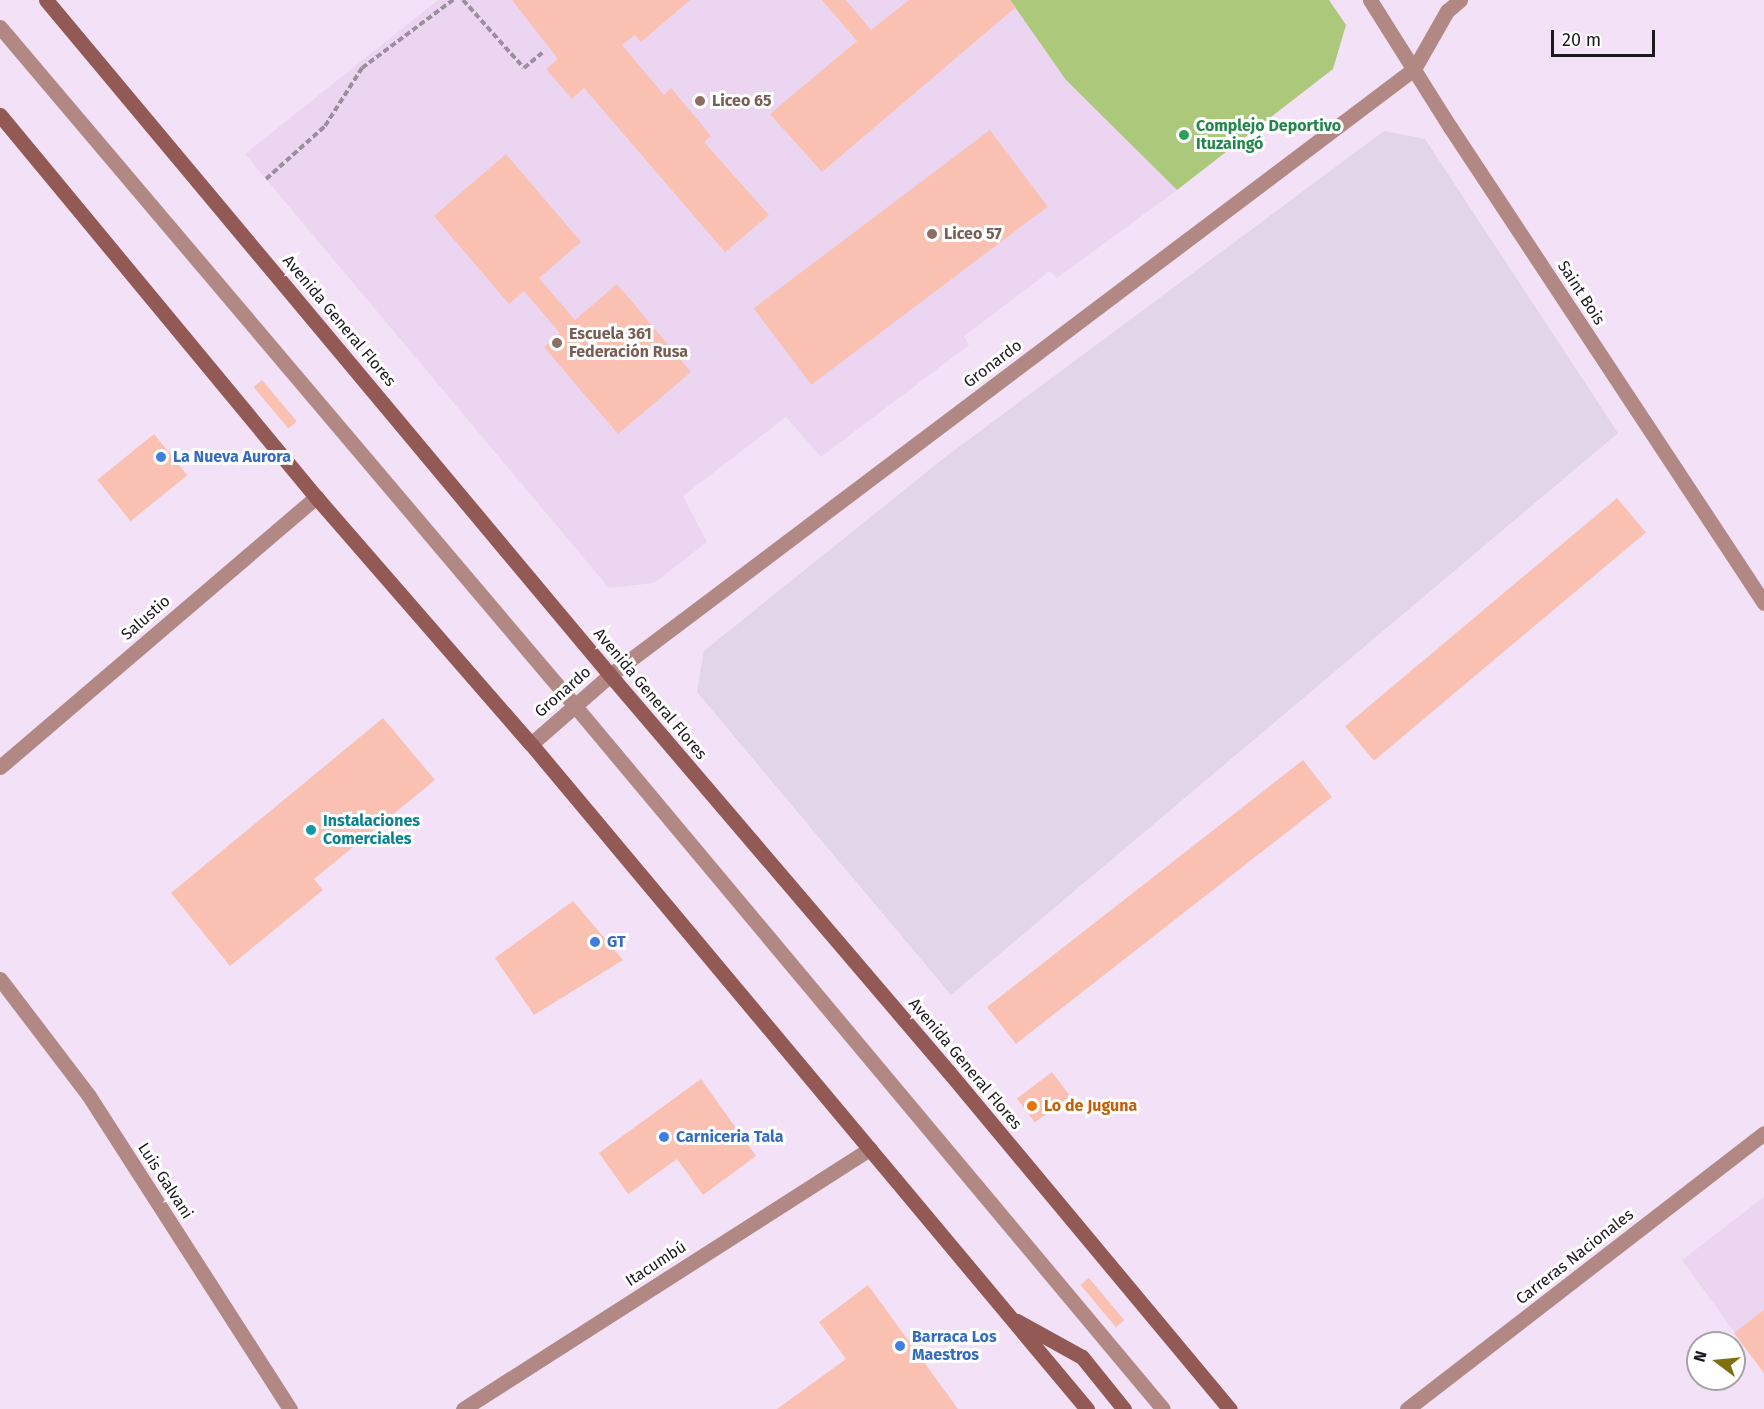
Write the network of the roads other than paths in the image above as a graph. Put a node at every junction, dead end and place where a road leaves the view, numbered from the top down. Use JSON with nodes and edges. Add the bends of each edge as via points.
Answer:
{"nodes":[{"id":1,"x":46,"y":0,"type":"edge"},
{"id":2,"x":1370,"y":0,"type":"edge"},
{"id":3,"x":1460,"y":0,"type":"edge"},
{"id":4,"x":0,"y":27,"type":"edge"},
{"id":5,"x":1414,"y":69,"type":"junction"},
{"id":6,"x":0,"y":115,"type":"edge"},
{"id":7,"x":316,"y":497,"type":"junction"},
{"id":8,"x":1764,"y":603,"type":"edge"},
{"id":9,"x":610,"y":675,"type":"junction"},
{"id":10,"x":575,"y":706,"type":"junction"},
{"id":11,"x":531,"y":744,"type":"junction"},
{"id":12,"x":0,"y":767,"type":"edge"},
{"id":13,"x":0,"y":979,"type":"edge"},
{"id":14,"x":1764,"y":1132,"type":"edge"},
{"id":15,"x":870,"y":1149,"type":"junction"},
{"id":16,"x":1006,"y":1315,"type":"junction"},
{"id":17,"x":290,"y":1409,"type":"edge"},
{"id":18,"x":463,"y":1409,"type":"edge"},
{"id":19,"x":1087,"y":1409,"type":"edge"},
{"id":20,"x":1124,"y":1409,"type":"edge"},
{"id":21,"x":1163,"y":1409,"type":"edge"},
{"id":22,"x":1230,"y":1409,"type":"edge"},
{"id":23,"x":1407,"y":1409,"type":"edge"}],
"edges":[{"from":1,"to":9,"type":"main road","name":"Avenida General Flores"},
{"from":2,"to":5,"type":"street","name":"Saint Bois"},
{"from":3,"to":5,"type":"street","name":"Gronardo","via":[[1447,10]]},
{"from":4,"to":10,"type":"street"},
{"from":5,"to":8,"type":"street","name":"Saint Bois"},
{"from":5,"to":9,"type":"street","name":"Gronardo"},
{"from":6,"to":7,"type":"main road"},
{"from":7,"to":11,"type":"main road"},
{"from":7,"to":12,"type":"street","name":"Salustio"},
{"from":9,"to":10,"type":"street","name":"Gronardo"},
{"from":9,"to":22,"type":"main road","name":"Avenida General Flores"},
{"from":10,"to":11,"type":"street","name":"Gronardo"},
{"from":10,"to":21,"type":"street"},
{"from":11,"to":15,"type":"main road"},
{"from":13,"to":17,"type":"street","name":"Luis Galvani","via":[[89,1096]]},
{"from":14,"to":23,"type":"street","name":"Carreras Nacionales"},
{"from":15,"to":16,"type":"main road"},
{"from":15,"to":18,"type":"street","name":"Itacumbú"},
{"from":16,"to":19,"type":"main road"},
{"from":16,"to":20,"type":"main road","via":[[1082,1357]]}]}
